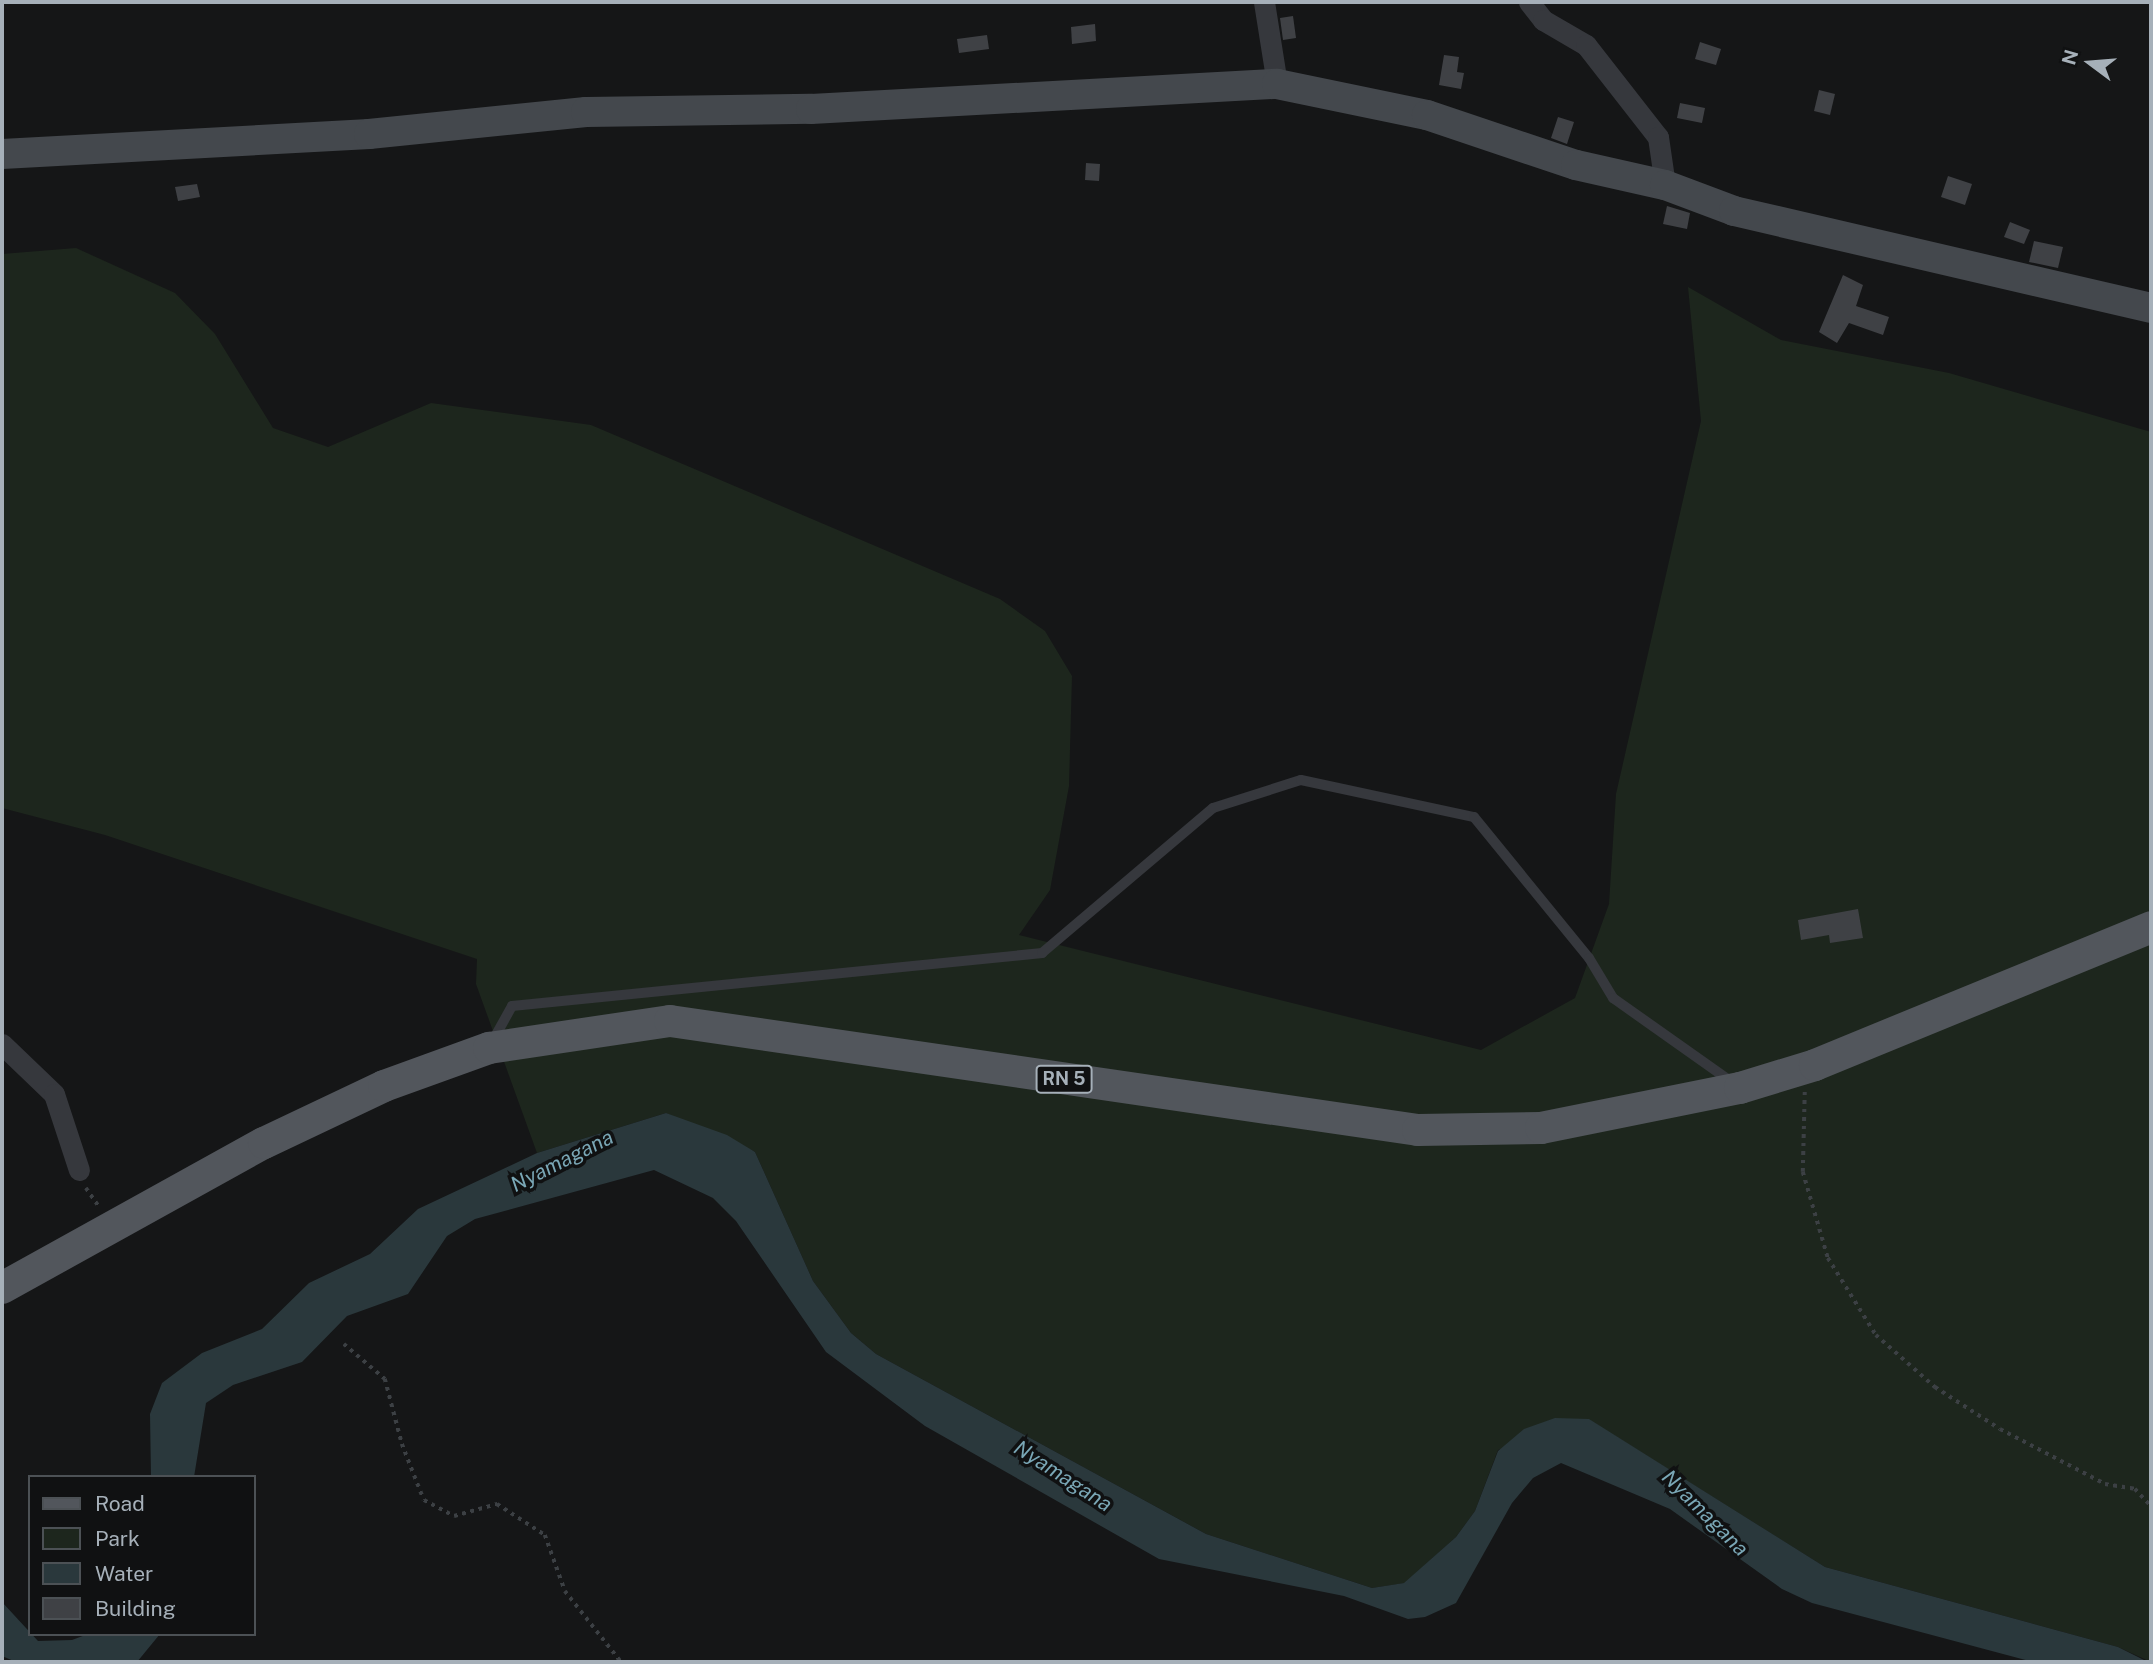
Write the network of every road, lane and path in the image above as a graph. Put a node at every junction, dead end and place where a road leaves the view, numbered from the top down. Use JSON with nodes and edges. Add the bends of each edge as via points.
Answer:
{"nodes":[{"id":1,"x":1264,"y":2,"type":"edge"},
{"id":2,"x":1530,"y":2,"type":"edge"},
{"id":3,"x":1277,"y":84,"type":"junction"},
{"id":4,"x":2,"y":153,"type":"edge"},
{"id":5,"x":1665,"y":185,"type":"junction"},
{"id":6,"x":2151,"y":308,"type":"edge"},
{"id":7,"x":2151,"y":927,"type":"edge"},
{"id":8,"x":2,"y":1044,"type":"edge"},
{"id":9,"x":489,"y":1048,"type":"junction"},
{"id":10,"x":1815,"y":1065,"type":"junction"},
{"id":11,"x":1740,"y":1088,"type":"junction"},
{"id":12,"x":79,"y":1170,"type":"joint"},
{"id":13,"x":113,"y":1226,"type":"junction"},
{"id":14,"x":2,"y":1288,"type":"edge"},
{"id":15,"x":344,"y":1343,"type":"dead end"},
{"id":16,"x":2151,"y":1506,"type":"edge"},
{"id":17,"x":621,"y":1662,"type":"edge"}],
"edges":[{"from":1,"to":3,"type":"street"},
{"from":2,"to":5,"type":"street","via":[[1543,20],[1586,45],[1658,137]]},
{"from":3,"to":4,"type":"street","via":[[811,109],[586,112],[369,134]]},
{"from":3,"to":5,"type":"street","via":[[1427,115],[1576,165]]},
{"from":5,"to":6,"type":"street","via":[[1734,211]]},
{"from":7,"to":10,"type":"main road","number":"RN 5"},
{"from":8,"to":12,"type":"street","via":[[54,1094]]},
{"from":9,"to":11,"type":"main road","number":"RN 5","via":[[670,1021],[1418,1130],[1541,1128]]},
{"from":9,"to":11,"type":"lane","via":[[512,1006],[1042,953],[1213,808],[1301,780],[1474,817],[1589,958],[1613,998]]},
{"from":9,"to":13,"type":"main road","number":"RN 5","via":[[384,1086],[276,1137]]},
{"from":10,"to":11,"type":"main road","number":"RN 5"},
{"from":10,"to":16,"type":"path","via":[[1805,1087],[1803,1172],[1828,1258],[1876,1335],[1935,1387],[2000,1429],[2105,1484],[2135,1489]]},
{"from":12,"to":13,"type":"path"},
{"from":13,"to":14,"type":"main road","number":"RN 5"},
{"from":15,"to":17,"type":"path","via":[[385,1378],[402,1444],[424,1500],[454,1516],[497,1504],[545,1535],[565,1591]]}]}
